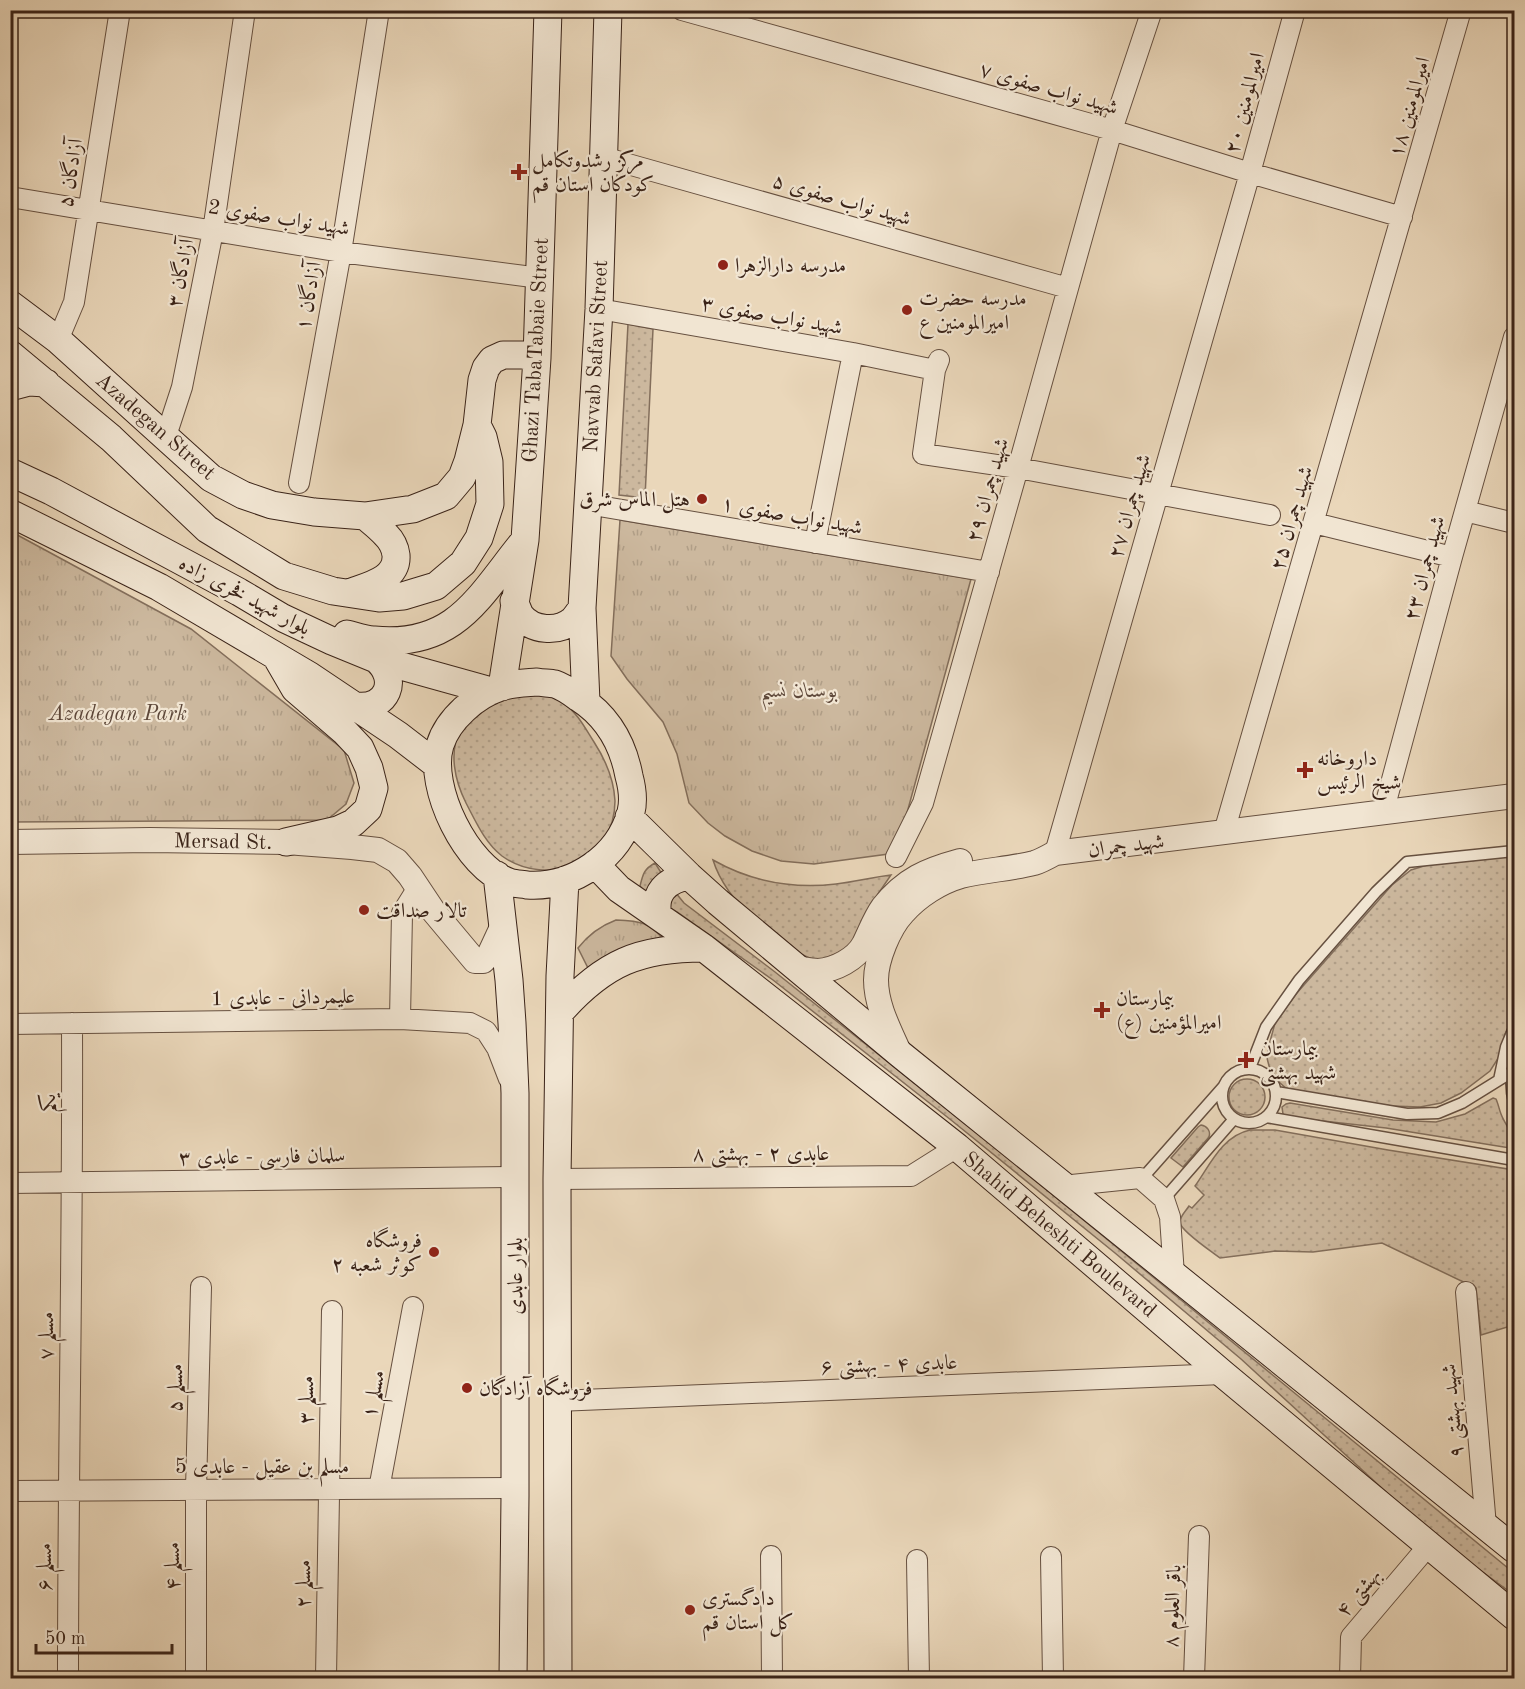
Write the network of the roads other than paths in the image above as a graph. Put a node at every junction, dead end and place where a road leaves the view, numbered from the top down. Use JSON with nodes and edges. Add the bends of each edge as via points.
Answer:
{"nodes":[{"id":1,"x":120,"y":10,"type":"edge"},
{"id":2,"x":245,"y":10,"type":"edge"},
{"id":3,"x":379,"y":10,"type":"edge"},
{"id":4,"x":548,"y":10,"type":"edge"},
{"id":5,"x":609,"y":10,"type":"edge"},
{"id":6,"x":682,"y":10,"type":"edge"},
{"id":7,"x":1152,"y":10,"type":"edge"},
{"id":8,"x":1295,"y":10,"type":"edge"},
{"id":9,"x":1461,"y":10,"type":"edge"},
{"id":10,"x":1112,"y":130,"type":"junction"},
{"id":11,"x":603,"y":158,"type":"junction"},
{"id":12,"x":1250,"y":173,"type":"junction"},
{"id":13,"x":10,"y":197,"type":"edge"},
{"id":14,"x":88,"y":210,"type":"junction"},
{"id":15,"x":1402,"y":217,"type":"junction"},
{"id":16,"x":213,"y":231,"type":"junction"},
{"id":17,"x":341,"y":252,"type":"junction"},
{"id":18,"x":540,"y":278,"type":"junction"},
{"id":19,"x":1068,"y":288,"type":"junction"},
{"id":20,"x":10,"y":304,"type":"edge"},
{"id":21,"x":599,"y":309,"type":"junction"},
{"id":22,"x":1515,"y":337,"type":"edge"},
{"id":23,"x":58,"y":340,"type":"junction"},
{"id":24,"x":853,"y":353,"type":"junction"},
{"id":25,"x":10,"y":354,"type":"edge"},
{"id":26,"x":537,"y":358,"type":"junction"},
{"id":27,"x":46,"y":383,"type":"junction"},
{"id":28,"x":10,"y":387,"type":"edge"},
{"id":29,"x":477,"y":425,"type":"junction"},
{"id":30,"x":166,"y":436,"type":"junction"},
{"id":31,"x":1018,"y":468,"type":"junction"},
{"id":32,"x":10,"y":472,"type":"edge"},
{"id":33,"x":298,"y":483,"type":"dead end"},
{"id":34,"x":1158,"y":494,"type":"junction"},
{"id":35,"x":587,"y":504,"type":"junction"},
{"id":36,"x":1465,"y":511,"type":"junction"},
{"id":37,"x":10,"y":513,"type":"edge"},
{"id":38,"x":1270,"y":515,"type":"dead end"},
{"id":39,"x":365,"y":516,"type":"junction"},
{"id":40,"x":1314,"y":523,"type":"junction"},
{"id":41,"x":1515,"y":523,"type":"edge"},
{"id":42,"x":525,"y":540,"type":"junction"},
{"id":43,"x":815,"y":543,"type":"junction"},
{"id":44,"x":1452,"y":556,"type":"junction"},
{"id":45,"x":989,"y":572,"type":"junction"},
{"id":46,"x":348,"y":593,"type":"junction"},
{"id":47,"x":514,"y":601,"type":"junction"},
{"id":48,"x":582,"y":608,"type":"junction"},
{"id":49,"x":282,"y":618,"type":"junction"},
{"id":50,"x":277,"y":657,"type":"junction"},
{"id":51,"x":376,"y":659,"type":"junction"},
{"id":52,"x":496,"y":689,"type":"junction"},
{"id":53,"x":586,"y":702,"type":"junction"},
{"id":54,"x":356,"y":706,"type":"junction"},
{"id":55,"x":437,"y":765,"type":"junction"},
{"id":56,"x":1515,"y":796,"type":"edge"},
{"id":57,"x":1383,"y":813,"type":"junction"},
{"id":58,"x":629,"y":817,"type":"junction"},
{"id":59,"x":1224,"y":832,"type":"junction"},
{"id":60,"x":10,"y":842,"type":"edge"},
{"id":61,"x":286,"y":842,"type":"junction"},
{"id":62,"x":1515,"y":851,"type":"edge"},
{"id":63,"x":1054,"y":853,"type":"junction"},
{"id":64,"x":896,"y":857,"type":"dead end"},
{"id":65,"x":595,"y":864,"type":"junction"},
{"id":66,"x":496,"y":875,"type":"junction"},
{"id":67,"x":689,"y":876,"type":"junction"},
{"id":68,"x":565,"y":880,"type":"junction"},
{"id":69,"x":417,"y":889,"type":"junction"},
{"id":70,"x":658,"y":916,"type":"junction"},
{"id":71,"x":502,"y":927,"type":"junction"},
{"id":72,"x":704,"y":948,"type":"junction"},
{"id":73,"x":795,"y":968,"type":"junction"},
{"id":74,"x":561,"y":1011,"type":"junction"},
{"id":75,"x":400,"y":1019,"type":"junction"},
{"id":76,"x":72,"y":1023,"type":"junction"},
{"id":77,"x":10,"y":1024,"type":"edge"},
{"id":78,"x":1515,"y":1028,"type":"edge"},
{"id":79,"x":900,"y":1054,"type":"junction"},
{"id":80,"x":1250,"y":1068,"type":"junction"},
{"id":81,"x":1513,"y":1068,"type":"edge"},
{"id":82,"x":1499,"y":1080,"type":"junction"},
{"id":83,"x":1223,"y":1086,"type":"junction"},
{"id":84,"x":1276,"y":1092,"type":"junction"},
{"id":85,"x":515,"y":1094,"type":"junction"},
{"id":86,"x":1515,"y":1102,"type":"edge"},
{"id":87,"x":1266,"y":1118,"type":"junction"},
{"id":88,"x":1234,"y":1119,"type":"junction"},
{"id":89,"x":957,"y":1147,"type":"junction"},
{"id":90,"x":1515,"y":1160,"type":"edge"},
{"id":91,"x":515,"y":1177,"type":"junction"},
{"id":92,"x":1140,"y":1178,"type":"junction"},
{"id":93,"x":557,"y":1179,"type":"junction"},
{"id":94,"x":72,"y":1182,"type":"junction"},
{"id":95,"x":10,"y":1183,"type":"edge"},
{"id":96,"x":1062,"y":1186,"type":"junction"},
{"id":97,"x":1164,"y":1199,"type":"junction"},
{"id":98,"x":1174,"y":1275,"type":"junction"},
{"id":99,"x":201,"y":1287,"type":"dead end"},
{"id":100,"x":1466,"y":1292,"type":"dead end"},
{"id":101,"x":413,"y":1307,"type":"dead end"},
{"id":102,"x":332,"y":1311,"type":"dead end"},
{"id":103,"x":1223,"y":1374,"type":"junction"},
{"id":104,"x":557,"y":1401,"type":"junction"},
{"id":105,"x":515,"y":1488,"type":"junction"},
{"id":106,"x":328,"y":1489,"type":"junction"},
{"id":107,"x":379,"y":1489,"type":"junction"},
{"id":108,"x":196,"y":1490,"type":"junction"},
{"id":109,"x":10,"y":1491,"type":"edge"},
{"id":110,"x":68,"y":1491,"type":"junction"},
{"id":111,"x":1486,"y":1526,"type":"junction"},
{"id":112,"x":1199,"y":1536,"type":"dead end"},
{"id":113,"x":1429,"y":1545,"type":"junction"},
{"id":114,"x":1515,"y":1549,"type":"edge"},
{"id":115,"x":771,"y":1556,"type":"dead end"},
{"id":116,"x":1051,"y":1557,"type":"dead end"},
{"id":117,"x":917,"y":1560,"type":"dead end"},
{"id":118,"x":1515,"y":1616,"type":"edge"},
{"id":119,"x":68,"y":1678,"type":"edge"},
{"id":120,"x":196,"y":1678,"type":"edge"},
{"id":121,"x":326,"y":1678,"type":"edge"},
{"id":122,"x":513,"y":1678,"type":"edge"},
{"id":123,"x":558,"y":1678,"type":"edge"},
{"id":124,"x":772,"y":1678,"type":"edge"},
{"id":125,"x":920,"y":1678,"type":"edge"},
{"id":126,"x":1053,"y":1678,"type":"edge"},
{"id":127,"x":1194,"y":1678,"type":"edge"},
{"id":128,"x":1350,"y":1678,"type":"edge"}],
"edges":[{"from":1,"to":14,"type":"street","name":"آزادگان ۵"},
{"from":2,"to":16,"type":"street","name":"آزادگان ۳"},
{"from":3,"to":17,"type":"street","name":"آزادگان ۱"},
{"from":4,"to":18,"type":"main road","name":"Ghazi TabaTabaie Street"},
{"from":5,"to":11,"type":"main road","name":"Navvab Safavi Street"},
{"from":6,"to":10,"type":"street","name":"شهید نواب صفوی ۷"},
{"from":7,"to":10,"type":"street","name":"شهید چمران ۲۹"},
{"from":8,"to":12,"type":"street","name":"امیرالمومنین ۲۰"},
{"from":9,"to":15,"type":"street","name":"امیرالمومنین ۱۸"},
{"from":10,"to":12,"type":"street","name":"شهید نواب صفوی ۷"},
{"from":10,"to":19,"type":"street","name":"شهید چمران ۲۹"},
{"from":11,"to":19,"type":"street","name":"شهید نواب صفوی ۵"},
{"from":11,"to":21,"type":"main road","name":"Navvab Safavi Street"},
{"from":12,"to":15,"type":"street","name":"شهید نواب صفوی ۷"},
{"from":12,"to":34,"type":"street","name":"شهید چمران ۲۷"},
{"from":13,"to":14,"type":"street","name":"شهید نواب صفوی 2"},
{"from":14,"to":16,"type":"street","name":"شهید نواب صفوی 2"},
{"from":14,"to":23,"type":"street","name":"آزادگان ۵","via":[[74,302]]},
{"from":15,"to":40,"type":"street","name":"شهید چمران ۲۵"},
{"from":16,"to":17,"type":"street","name":"شهید نواب صفوی 2"},
{"from":16,"to":30,"type":"street","name":"آزادگان ۳","via":[[182,387]]},
{"from":17,"to":18,"type":"street","name":"شهید نواب صفوی 2"},
{"from":17,"to":33,"type":"street","name":"آزادگان ۱"},
{"from":18,"to":26,"type":"main road","name":"Ghazi TabaTabaie Street"},
{"from":19,"to":31,"type":"street","name":"شهید چمران ۲۹"},
{"from":20,"to":23,"type":"main road","name":"Azadegan Street"},
{"from":21,"to":24,"type":"street","name":"شهید نواب صفوی ۳"},
{"from":21,"to":35,"type":"main road","name":"Navvab Safavi Street"},
{"from":22,"to":36,"type":"street","name":"شهید چمران ۲۳"},
{"from":23,"to":30,"type":"main road","name":"Azadegan Street"},
{"from":24,"to":31,"type":"street","name":"شهید نواب صفوی ۳","via":[[937,365],[922,454]]},
{"from":24,"to":43,"type":"street"},
{"from":25,"to":27,"type":"main road","name":"Azadegan Street"},
{"from":26,"to":29,"type":"main road","via":[[503,355],[492,360],[482,380]]},
{"from":26,"to":42,"type":"main road","name":"Ghazi TabaTabaie Street"},
{"from":27,"to":28,"type":"main road"},
{"from":27,"to":46,"type":"main road","name":"Azadegan Street","via":[[207,529],[284,576]]},
{"from":29,"to":39,"type":"main road","name":"Azadegan Street","via":[[462,477],[446,496],[413,509]]},
{"from":29,"to":46,"type":"main road","name":"Azadegan Street","via":[[489,462],[490,504],[479,538],[463,563],[436,586],[403,596],[379,598]]},
{"from":30,"to":39,"type":"main road","name":"Azadegan Street","via":[[212,478],[243,495],[272,505]]},
{"from":31,"to":34,"type":"street"},
{"from":31,"to":45,"type":"street","name":"شهید چمران ۲۹"},
{"from":32,"to":49,"type":"main road","name":"بلوار شهید فخری زاده"},
{"from":34,"to":38,"type":"street"},
{"from":34,"to":63,"type":"street","name":"شهید چمران ۲۷"},
{"from":35,"to":43,"type":"street","name":"شهید نواب صفوی ۱"},
{"from":35,"to":48,"type":"main road","name":"Navvab Safavi Street"},
{"from":36,"to":41,"type":"street"},
{"from":36,"to":44,"type":"street","name":"شهید چمران ۲۳"},
{"from":37,"to":50,"type":"main road","name":"بلوار شهید فخری زاده","via":[[159,586]]},
{"from":39,"to":46,"type":"main road","via":[[395,547],[396,559],[392,572]]},
{"from":40,"to":44,"type":"street"},
{"from":40,"to":59,"type":"street","name":"شهید چمران ۲۵"},
{"from":42,"to":47,"type":"main road","name":"Ghazi TabaTabaie Street"},
{"from":42,"to":49,"type":"main road","via":[[463,615],[440,631],[408,640],[373,640]]},
{"from":43,"to":45,"type":"street","name":"شهید نواب صفوی ۱"},
{"from":44,"to":57,"type":"street","name":"شهید چمران ۲۳"},
{"from":45,"to":64,"type":"street","name":"شهید چمران ۲۹","via":[[923,803]]},
{"from":47,"to":48,"type":"main road","via":[[520,615],[531,625],[546,629],[560,628]]},
{"from":47,"to":52,"type":"main road","name":"Ghazi TabaTabaie Street"},
{"from":48,"to":53,"type":"main road","name":"Navvab Safavi Street"},
{"from":49,"to":51,"type":"main road","name":"بلوار شهید فخری زاده"},
{"from":50,"to":54,"type":"main road","name":"بلوار شهید فخری زاده"},
{"from":50,"to":61,"type":"main road","via":[[295,689],[360,748],[374,788],[368,809],[353,823]]},
{"from":51,"to":52,"type":"main road","name":"بلوار شهید فخری زاده"},
{"from":51,"to":54,"type":"main road","via":[[387,671],[388,688],[372,706]]},
{"from":52,"to":53,"type":"main road","via":[[528,682],[555,684]]},
{"from":52,"to":55,"type":"main road","via":[[474,701],[448,728]]},
{"from":53,"to":58,"type":"main road","via":[[617,738],[626,759],[632,789]]},
{"from":54,"to":55,"type":"main road","name":"بلوار شهید فخری زاده"},
{"from":55,"to":66,"type":"main road","via":[[450,818],[466,845]]},
{"from":56,"to":57,"type":"street","name":"شهید چمران"},
{"from":57,"to":59,"type":"street","name":"شهید چمران"},
{"from":58,"to":65,"type":"main road","via":[[611,849]]},
{"from":58,"to":67,"type":"main road","name":"Shahid Beheshti Boulevard"},
{"from":59,"to":63,"type":"street","name":"شهید چمران"},
{"from":60,"to":61,"type":"street","name":"Mersad St."},
{"from":61,"to":69,"type":"street","name":"Mersad St.","via":[[378,850],[397,861]]},
{"from":62,"to":80,"type":"lane","via":[[1407,862],[1299,980],[1266,1028]]},
{"from":63,"to":73,"type":"street","via":[[1036,850],[987,855],[916,876],[883,908],[854,956],[830,969]]},
{"from":63,"to":79,"type":"street","name":"شهید چمران","via":[[1034,863],[943,882],[903,913],[888,936],[876,980],[878,999]]},
{"from":65,"to":68,"type":"main road"},
{"from":65,"to":70,"type":"main road","name":"Shahid Beheshti Boulevard","via":[[619,889]]},
{"from":66,"to":68,"type":"main road","via":[[528,885]]},
{"from":66,"to":71,"type":"main road","name":"بلوار عابدی"},
{"from":67,"to":70,"type":"main road","via":[[677,878],[659,894]]},
{"from":67,"to":73,"type":"main road","name":"Shahid Beheshti Boulevard"},
{"from":68,"to":74,"type":"main road","name":"بلوار عابدی"},
{"from":69,"to":71,"type":"street","name":"Mersad St.","via":[[475,961],[483,961],[489,955]]},
{"from":69,"to":75,"type":"street","via":[[402,913]]},
{"from":70,"to":72,"type":"main road","name":"Shahid Beheshti Boulevard"},
{"from":71,"to":85,"type":"main road","name":"بلوار عابدی","via":[[513,1023]]},
{"from":72,"to":74,"type":"main road","via":[[650,952],[624,961],[579,991]]},
{"from":72,"to":89,"type":"main road","name":"Shahid Beheshti Boulevard"},
{"from":73,"to":79,"type":"main road","name":"Shahid Beheshti Boulevard"},
{"from":74,"to":93,"type":"main road","name":"بلوار عابدی"},
{"from":75,"to":76,"type":"street","name":"علیمردانی - عابدی 1"},
{"from":75,"to":85,"type":"street","name":"علیمردانی - عابدی 1","via":[[470,1023],[486,1031]]},
{"from":76,"to":77,"type":"street","name":"علیمردانی - عابدی 1"},
{"from":76,"to":94,"type":"street","name":"یکم"},
{"from":78,"to":82,"type":"lane","via":[[1506,1047]]},
{"from":79,"to":96,"type":"main road","name":"Shahid Beheshti Boulevard"},
{"from":80,"to":83,"type":"lane","via":[[1233,1073]]},
{"from":80,"to":84,"type":"lane","via":[[1266,1074]]},
{"from":81,"to":82,"type":"lane"},
{"from":81,"to":86,"type":"lane"},
{"from":82,"to":84,"type":"lane","via":[[1438,1113],[1407,1114]]},
{"from":83,"to":88,"type":"lane","via":[[1222,1104]]},
{"from":83,"to":92,"type":"lane"},
{"from":84,"to":87,"type":"lane","via":[[1274,1107]]},
{"from":85,"to":91,"type":"main road","name":"بلوار عابدی"},
{"from":87,"to":88,"type":"lane","via":[[1252,1124]]},
{"from":87,"to":90,"type":"lane"},
{"from":88,"to":97,"type":"lane"},
{"from":89,"to":93,"type":"street","name":"عابدی ۲ - بهشتی ۸","via":[[911,1176]]},
{"from":89,"to":103,"type":"main road","name":"Shahid Beheshti Boulevard"},
{"from":91,"to":94,"type":"street","name":"سلمان فارسی - عابدی ۳"},
{"from":91,"to":105,"type":"main road","name":"بلوار عابدی"},
{"from":92,"to":96,"type":"street"},
{"from":92,"to":97,"type":"street"},
{"from":93,"to":104,"type":"main road","name":"بلوار عابدی"},
{"from":94,"to":95,"type":"street","name":"سلمان فارسی - عابدی ۳"},
{"from":94,"to":110,"type":"street","name":"مسلم ۷"},
{"from":96,"to":98,"type":"main road","name":"Shahid Beheshti Boulevard"},
{"from":97,"to":98,"type":"street","via":[[1170,1217]]},
{"from":98,"to":111,"type":"main road","name":"Shahid Beheshti Boulevard"},
{"from":99,"to":108,"type":"street","name":"مسلم ۵"},
{"from":100,"to":111,"type":"street","name":"شهید بهشتی ۹"},
{"from":101,"to":107,"type":"street","name":"مسلم ۱"},
{"from":102,"to":106,"type":"street","name":"مسلم ۳"},
{"from":103,"to":104,"type":"street","name":"عابدی ۴ - بهشتی ۶"},
{"from":103,"to":113,"type":"main road","name":"Shahid Beheshti Boulevard"},
{"from":104,"to":123,"type":"main road","name":"بلوار عابدی"},
{"from":105,"to":107,"type":"street","name":"مسلم بن عقیل - عابدی 5"},
{"from":105,"to":122,"type":"main road","name":"بلوار عابدی"},
{"from":106,"to":107,"type":"street","name":"مسلم بن عقیل - عابدی 5"},
{"from":106,"to":108,"type":"street","name":"مسلم بن عقیل - عابدی 5"},
{"from":106,"to":121,"type":"street","name":"مسلم ۲"},
{"from":108,"to":110,"type":"street","name":"مسلم بن عقیل - عابدی 5"},
{"from":108,"to":120,"type":"street","name":"مسلم ۴"},
{"from":109,"to":110,"type":"street","name":"مسلم بن عقیل - عابدی 5"},
{"from":110,"to":119,"type":"street","name":"مسلم ۶"},
{"from":111,"to":114,"type":"main road","name":"Shahid Beheshti Boulevard"},
{"from":112,"to":127,"type":"street","name":"باقر العلوم ۸"},
{"from":113,"to":118,"type":"main road","name":"Shahid Beheshti Boulevard"},
{"from":113,"to":128,"type":"street","name":"بهشتی ۴","via":[[1351,1637]]},
{"from":115,"to":124,"type":"street"},
{"from":116,"to":126,"type":"street"},
{"from":117,"to":125,"type":"street"}]}
